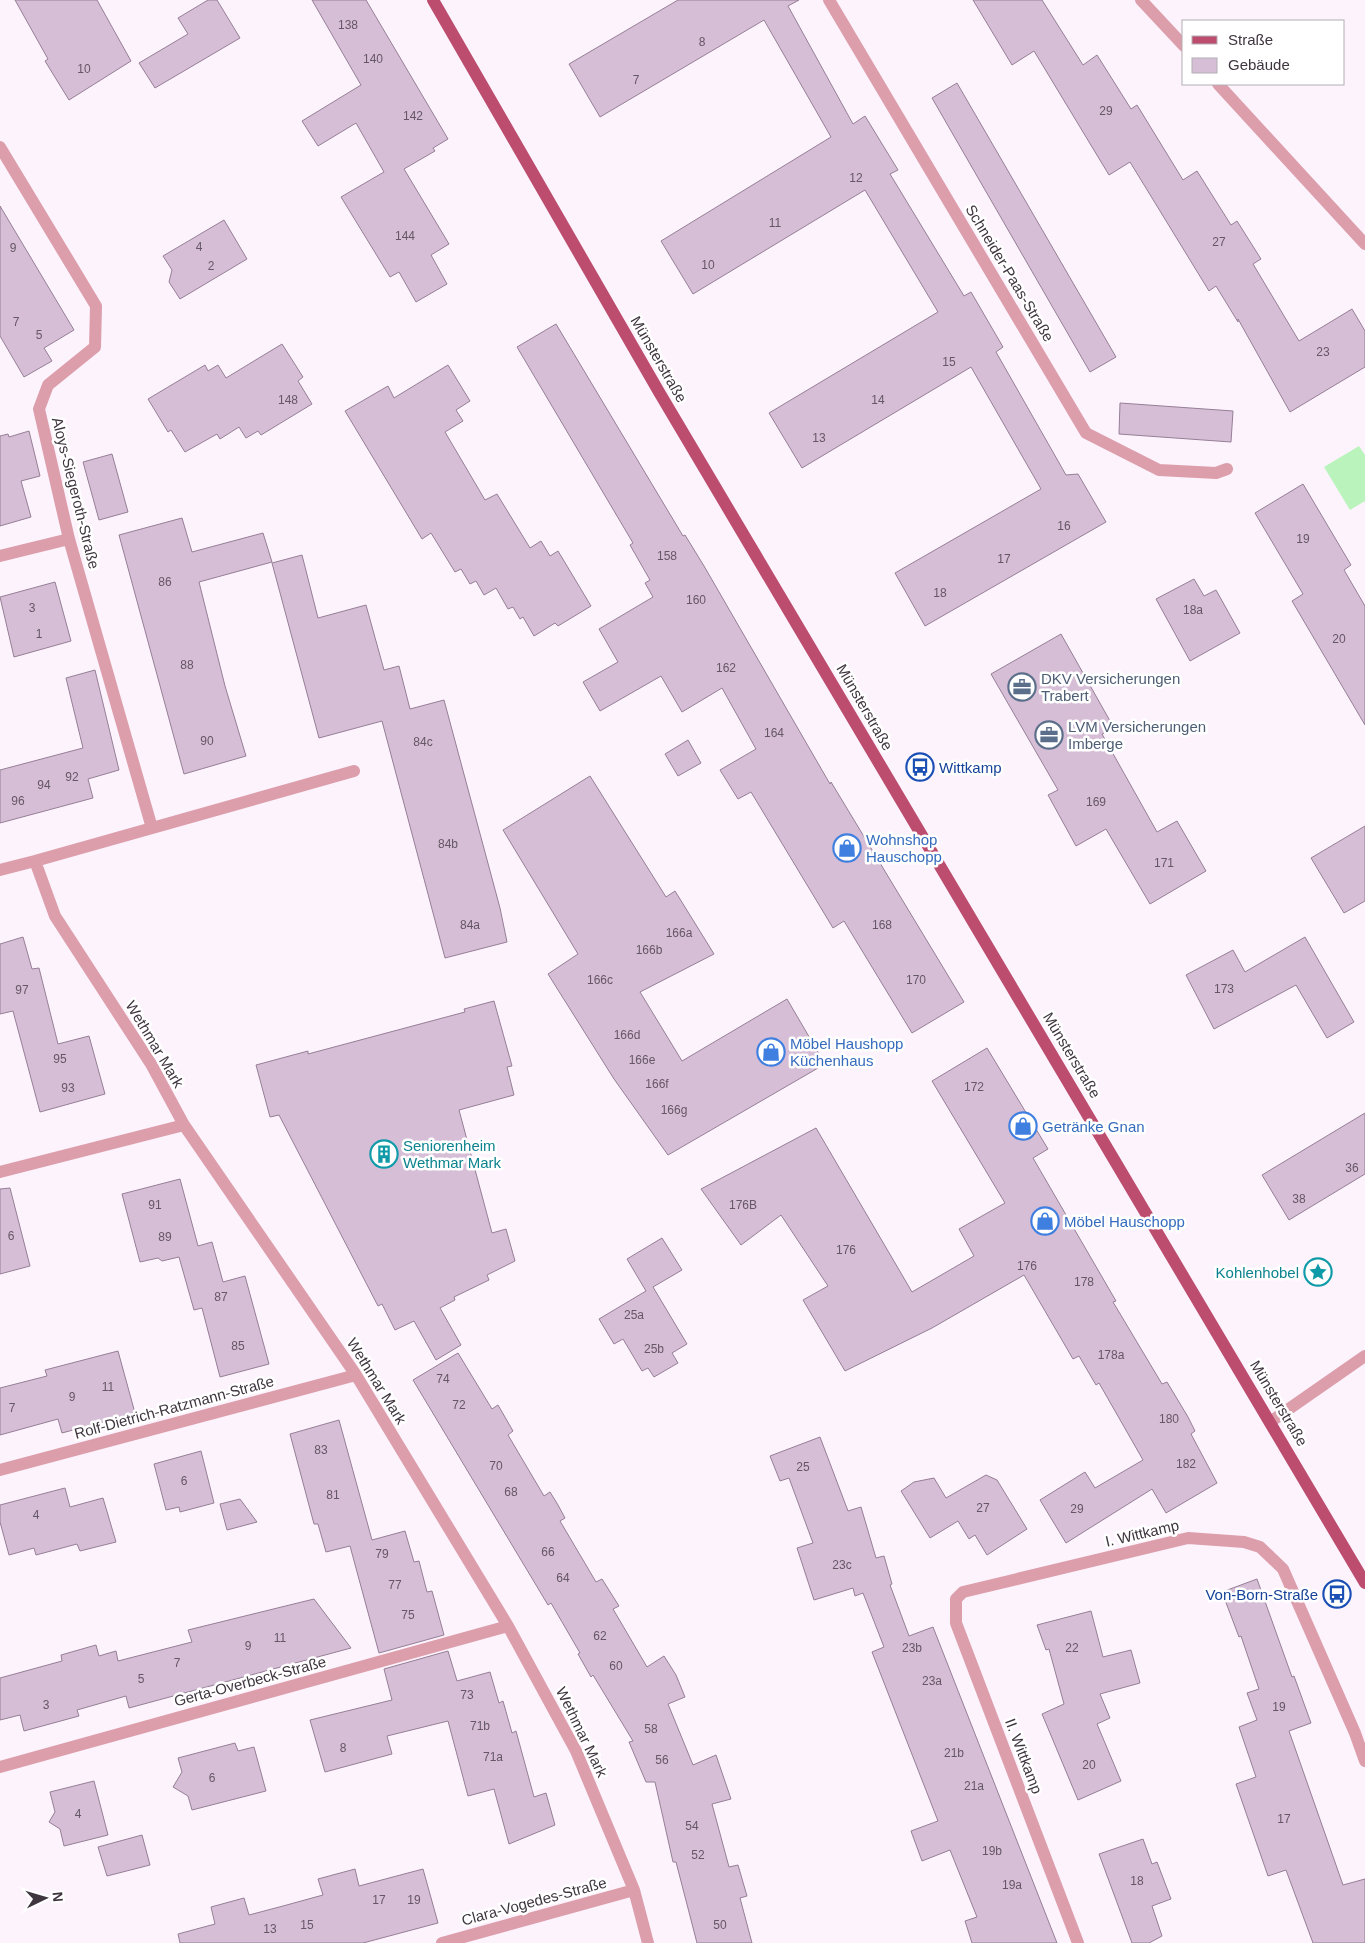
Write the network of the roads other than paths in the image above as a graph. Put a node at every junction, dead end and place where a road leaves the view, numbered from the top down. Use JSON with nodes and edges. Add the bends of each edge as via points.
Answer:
{"nodes":[{"id":1,"x":433,"y":0,"type":"edge"},
{"id":2,"x":829,"y":0,"type":"edge"},
{"id":3,"x":1141,"y":0,"type":"edge"},
{"id":4,"x":1182,"y":44,"type":"edge"},
{"id":5,"x":1219,"y":85,"type":"edge"},
{"id":6,"x":0,"y":147,"type":"edge"},
{"id":7,"x":1365,"y":244,"type":"edge"},
{"id":8,"x":1227,"y":469,"type":"dead end"},
{"id":9,"x":68,"y":539,"type":"junction"},
{"id":10,"x":0,"y":556,"type":"edge"},
{"id":11,"x":354,"y":771,"type":"dead end"},
{"id":12,"x":152,"y":828,"type":"junction"},
{"id":13,"x":35,"y":861,"type":"junction"},
{"id":14,"x":0,"y":870,"type":"edge"},
{"id":15,"x":184,"y":1125,"type":"junction"},
{"id":16,"x":0,"y":1172,"type":"edge"},
{"id":17,"x":1365,"y":1356,"type":"edge"},
{"id":18,"x":356,"y":1375,"type":"junction"},
{"id":19,"x":1270,"y":1422,"type":"junction"},
{"id":20,"x":0,"y":1470,"type":"edge"},
{"id":21,"x":1365,"y":1583,"type":"edge"},
{"id":22,"x":974,"y":1590,"type":"joint"},
{"id":23,"x":508,"y":1626,"type":"junction"},
{"id":24,"x":1365,"y":1761,"type":"edge"},
{"id":25,"x":0,"y":1767,"type":"edge"},
{"id":26,"x":634,"y":1890,"type":"junction"},
{"id":27,"x":442,"y":1943,"type":"edge"},
{"id":28,"x":648,"y":1943,"type":"edge"},
{"id":29,"x":1078,"y":1943,"type":"edge"}],
"edges":[{"from":1,"to":19,"type":"main road","name":"Münsterstraße","via":[[659,392]]},
{"from":2,"to":8,"type":"street","name":"Schneider-Paas-Straße","via":[[1086,433],[1159,470],[1216,473]]},
{"from":3,"to":4,"type":"street"},
{"from":5,"to":7,"type":"street"},
{"from":6,"to":9,"type":"street","name":"Aloys-Siegeroth-Straße","via":[[96,306],[95,348],[48,385],[39,409]]},
{"from":9,"to":10,"type":"street"},
{"from":9,"to":12,"type":"street","name":"Aloys-Siegeroth-Straße"},
{"from":11,"to":12,"type":"street"},
{"from":12,"to":13,"type":"street"},
{"from":13,"to":14,"type":"street"},
{"from":13,"to":15,"type":"street","name":"Wethmar Mark","via":[[55,916],[150,1064]]},
{"from":15,"to":16,"type":"street"},
{"from":15,"to":18,"type":"street","name":"Wethmar Mark"},
{"from":17,"to":19,"type":"street"},
{"from":18,"to":20,"type":"street","name":"Rolf-Dietrich-Ratzmann-Straße"},
{"from":18,"to":23,"type":"street","name":"Wethmar Mark"},
{"from":19,"to":21,"type":"main road","name":"Münsterstraße"},
{"from":22,"to":24,"type":"street","name":"I. Wittkamp","via":[[1188,1538],[1244,1542],[1260,1547],[1283,1569]]},
{"from":22,"to":29,"type":"street","name":"II. Wittkamp","via":[[963,1592],[956,1599],[956,1623]]},
{"from":23,"to":25,"type":"street","name":"Gerta-Overbeck-Straße"},
{"from":23,"to":26,"type":"street","name":"Wethmar Mark","via":[[576,1751]]},
{"from":26,"to":27,"type":"street","name":"Clara-Vogedes-Straße"},
{"from":26,"to":28,"type":"street","name":"Wethmar Mark"}]}
